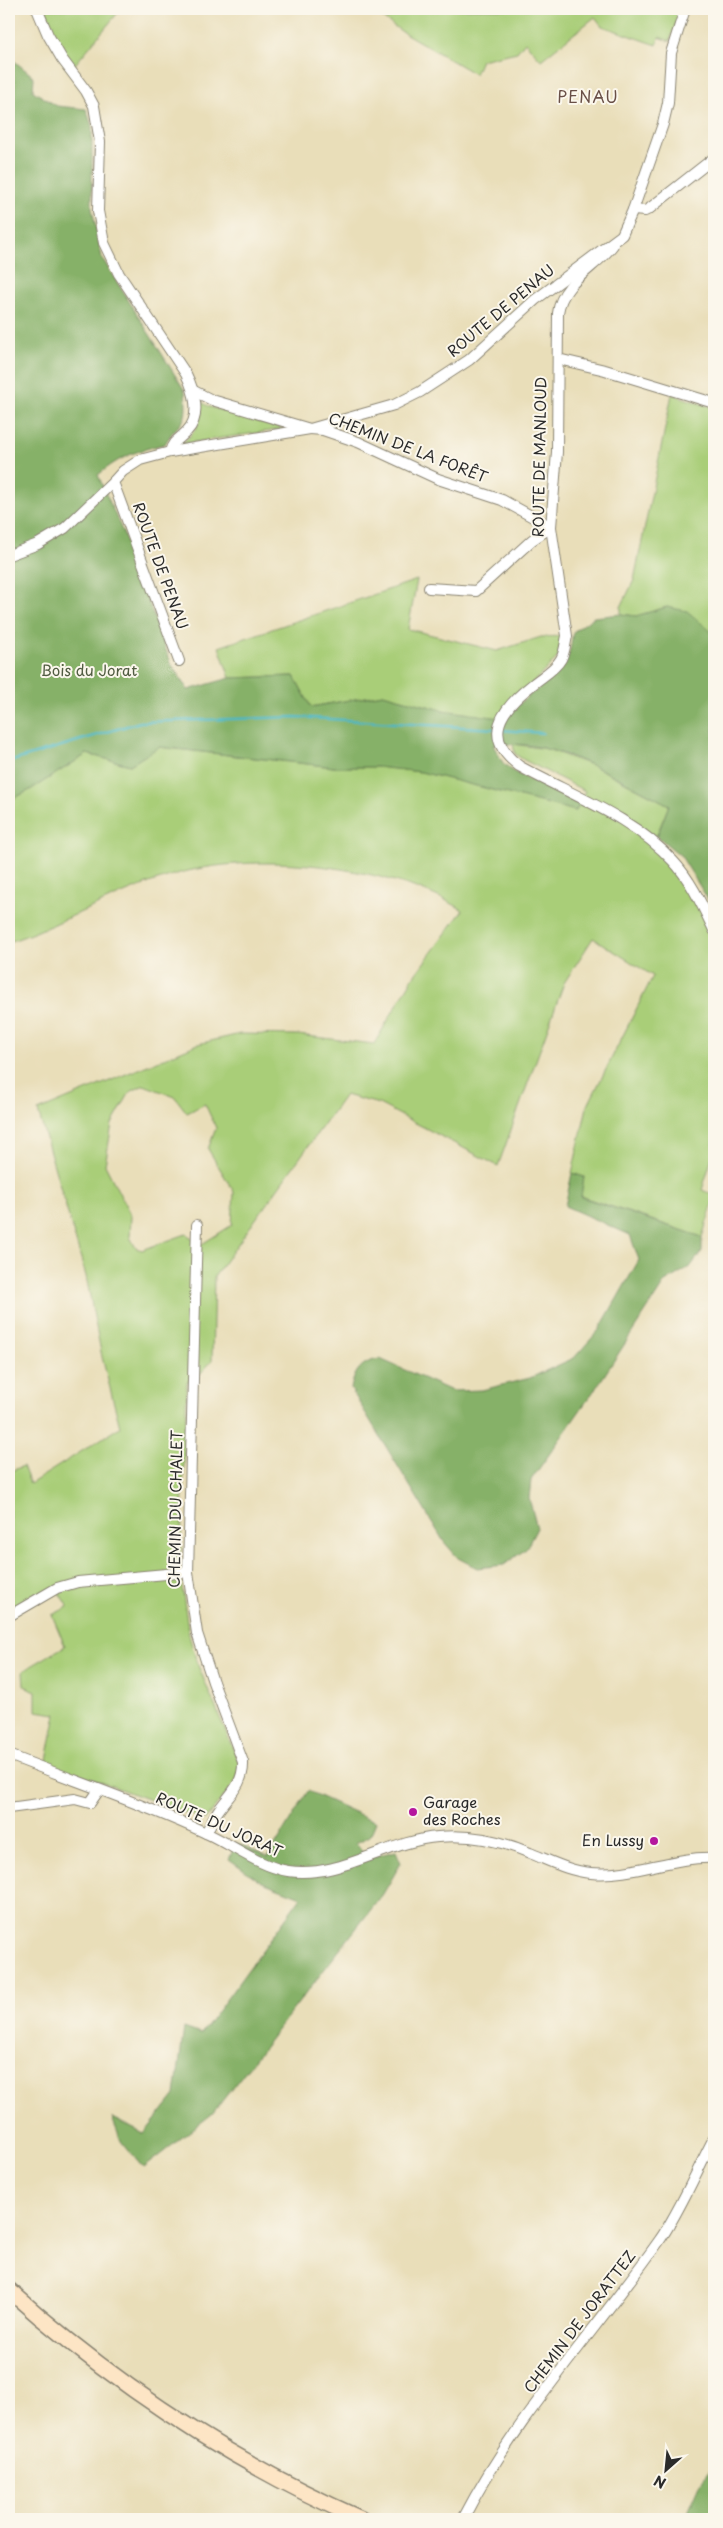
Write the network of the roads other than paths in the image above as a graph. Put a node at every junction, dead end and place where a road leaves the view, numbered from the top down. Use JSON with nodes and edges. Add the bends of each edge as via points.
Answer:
{"nodes":[{"id":1,"x":37,"y":9,"type":"edge"},
{"id":2,"x":685,"y":9,"type":"edge"},
{"id":3,"x":714,"y":158,"type":"edge"},
{"id":4,"x":634,"y":210,"type":"junction"},
{"id":5,"x":622,"y":235,"type":"junction"},
{"id":6,"x":558,"y":360,"type":"junction"},
{"id":7,"x":194,"y":391,"type":"junction"},
{"id":8,"x":714,"y":403,"type":"edge"},
{"id":9,"x":310,"y":429,"type":"junction"},
{"id":10,"x":170,"y":452,"type":"junction"},
{"id":11,"x":113,"y":482,"type":"junction"},
{"id":12,"x":551,"y":527,"type":"junction"},
{"id":13,"x":9,"y":555,"type":"edge"},
{"id":14,"x":429,"y":588,"type":"dead end"},
{"id":15,"x":178,"y":661,"type":"dead end"},
{"id":16,"x":714,"y":930,"type":"edge"},
{"id":17,"x":197,"y":1225,"type":"dead end"},
{"id":18,"x":188,"y":1572,"type":"junction"},
{"id":19,"x":9,"y":1616,"type":"edge"},
{"id":20,"x":9,"y":1755,"type":"edge"},
{"id":21,"x":99,"y":1790,"type":"junction"},
{"id":22,"x":9,"y":1808,"type":"edge"},
{"id":23,"x":206,"y":1833,"type":"junction"},
{"id":24,"x":714,"y":1858,"type":"edge"},
{"id":25,"x":714,"y":2138,"type":"edge"},
{"id":26,"x":9,"y":2290,"type":"edge"},
{"id":27,"x":361,"y":2519,"type":"edge"},
{"id":28,"x":463,"y":2519,"type":"edge"}],
"edges":[{"from":1,"to":7,"type":"street","via":[[52,43],[94,106],[100,142],[98,211],[104,243],[119,274]]},
{"from":2,"to":4,"type":"street","name":"ROUTE DE PENAU","via":[[671,52],[668,103],[663,124]]},
{"from":3,"to":4,"type":"street","via":[[649,209]]},
{"from":4,"to":5,"type":"street","name":"ROUTE DE PENAU"},
{"from":5,"to":6,"type":"street","name":"ROUTE DE MANLOUD","via":[[605,256],[564,293],[558,313]]},
{"from":5,"to":9,"type":"street","name":"ROUTE DE PENAU","via":[[535,300],[469,360],[420,392],[370,414]]},
{"from":6,"to":8,"type":"street","name":"ROUTE DE MANLOUD","via":[[605,370]]},
{"from":6,"to":12,"type":"street","name":"ROUTE DE MANLOUD","via":[[557,452]]},
{"from":7,"to":9,"type":"street","name":"CHEMIN DE LA FORÊT","via":[[219,402]]},
{"from":7,"to":10,"type":"street","via":[[193,423],[172,443]]},
{"from":9,"to":10,"type":"street","name":"ROUTE DE PENAU"},
{"from":9,"to":12,"type":"street","name":"CHEMIN DE LA FORÊT","via":[[358,442],[438,479],[502,500]]},
{"from":10,"to":11,"type":"street","name":"ROUTE DE PENAU","via":[[140,460]]},
{"from":11,"to":13,"type":"street","name":"ROUTE DE PENAU","via":[[65,528],[38,544]]},
{"from":11,"to":15,"type":"street","name":"ROUTE DE PENAU"},
{"from":12,"to":14,"type":"street","via":[[476,591]]},
{"from":12,"to":16,"type":"street","name":"ROUTE DE MANLOUD","via":[[566,636],[564,650],[556,666],[519,697],[500,721],[500,746],[520,766],[606,812],[660,849],[673,861],[695,892]]},
{"from":17,"to":18,"type":"street","name":"CHEMIN DU CHALET"},
{"from":18,"to":19,"type":"street","via":[[78,1582],[56,1588]]},
{"from":18,"to":23,"type":"street","name":"CHEMIN DU CHALET","via":[[197,1633],[244,1762],[241,1781]]},
{"from":20,"to":21,"type":"street","name":"ROUTE DU JORAT"},
{"from":21,"to":22,"type":"street","via":[[90,1803],[75,1799]]},
{"from":21,"to":23,"type":"street","name":"ROUTE DU JORAT"},
{"from":23,"to":24,"type":"street","name":"ROUTE DU JORAT","via":[[267,1865],[303,1872],[341,1866],[415,1840],[439,1837],[482,1839],[505,1844],[562,1867],[590,1873],[621,1872],[686,1859]]},
{"from":25,"to":28,"type":"street","name":"CHEMIN DE JORATTEZ","via":[[660,2240],[566,2361]]},
{"from":26,"to":27,"type":"main road","via":[[100,2365],[175,2418],[278,2478]]}]}
